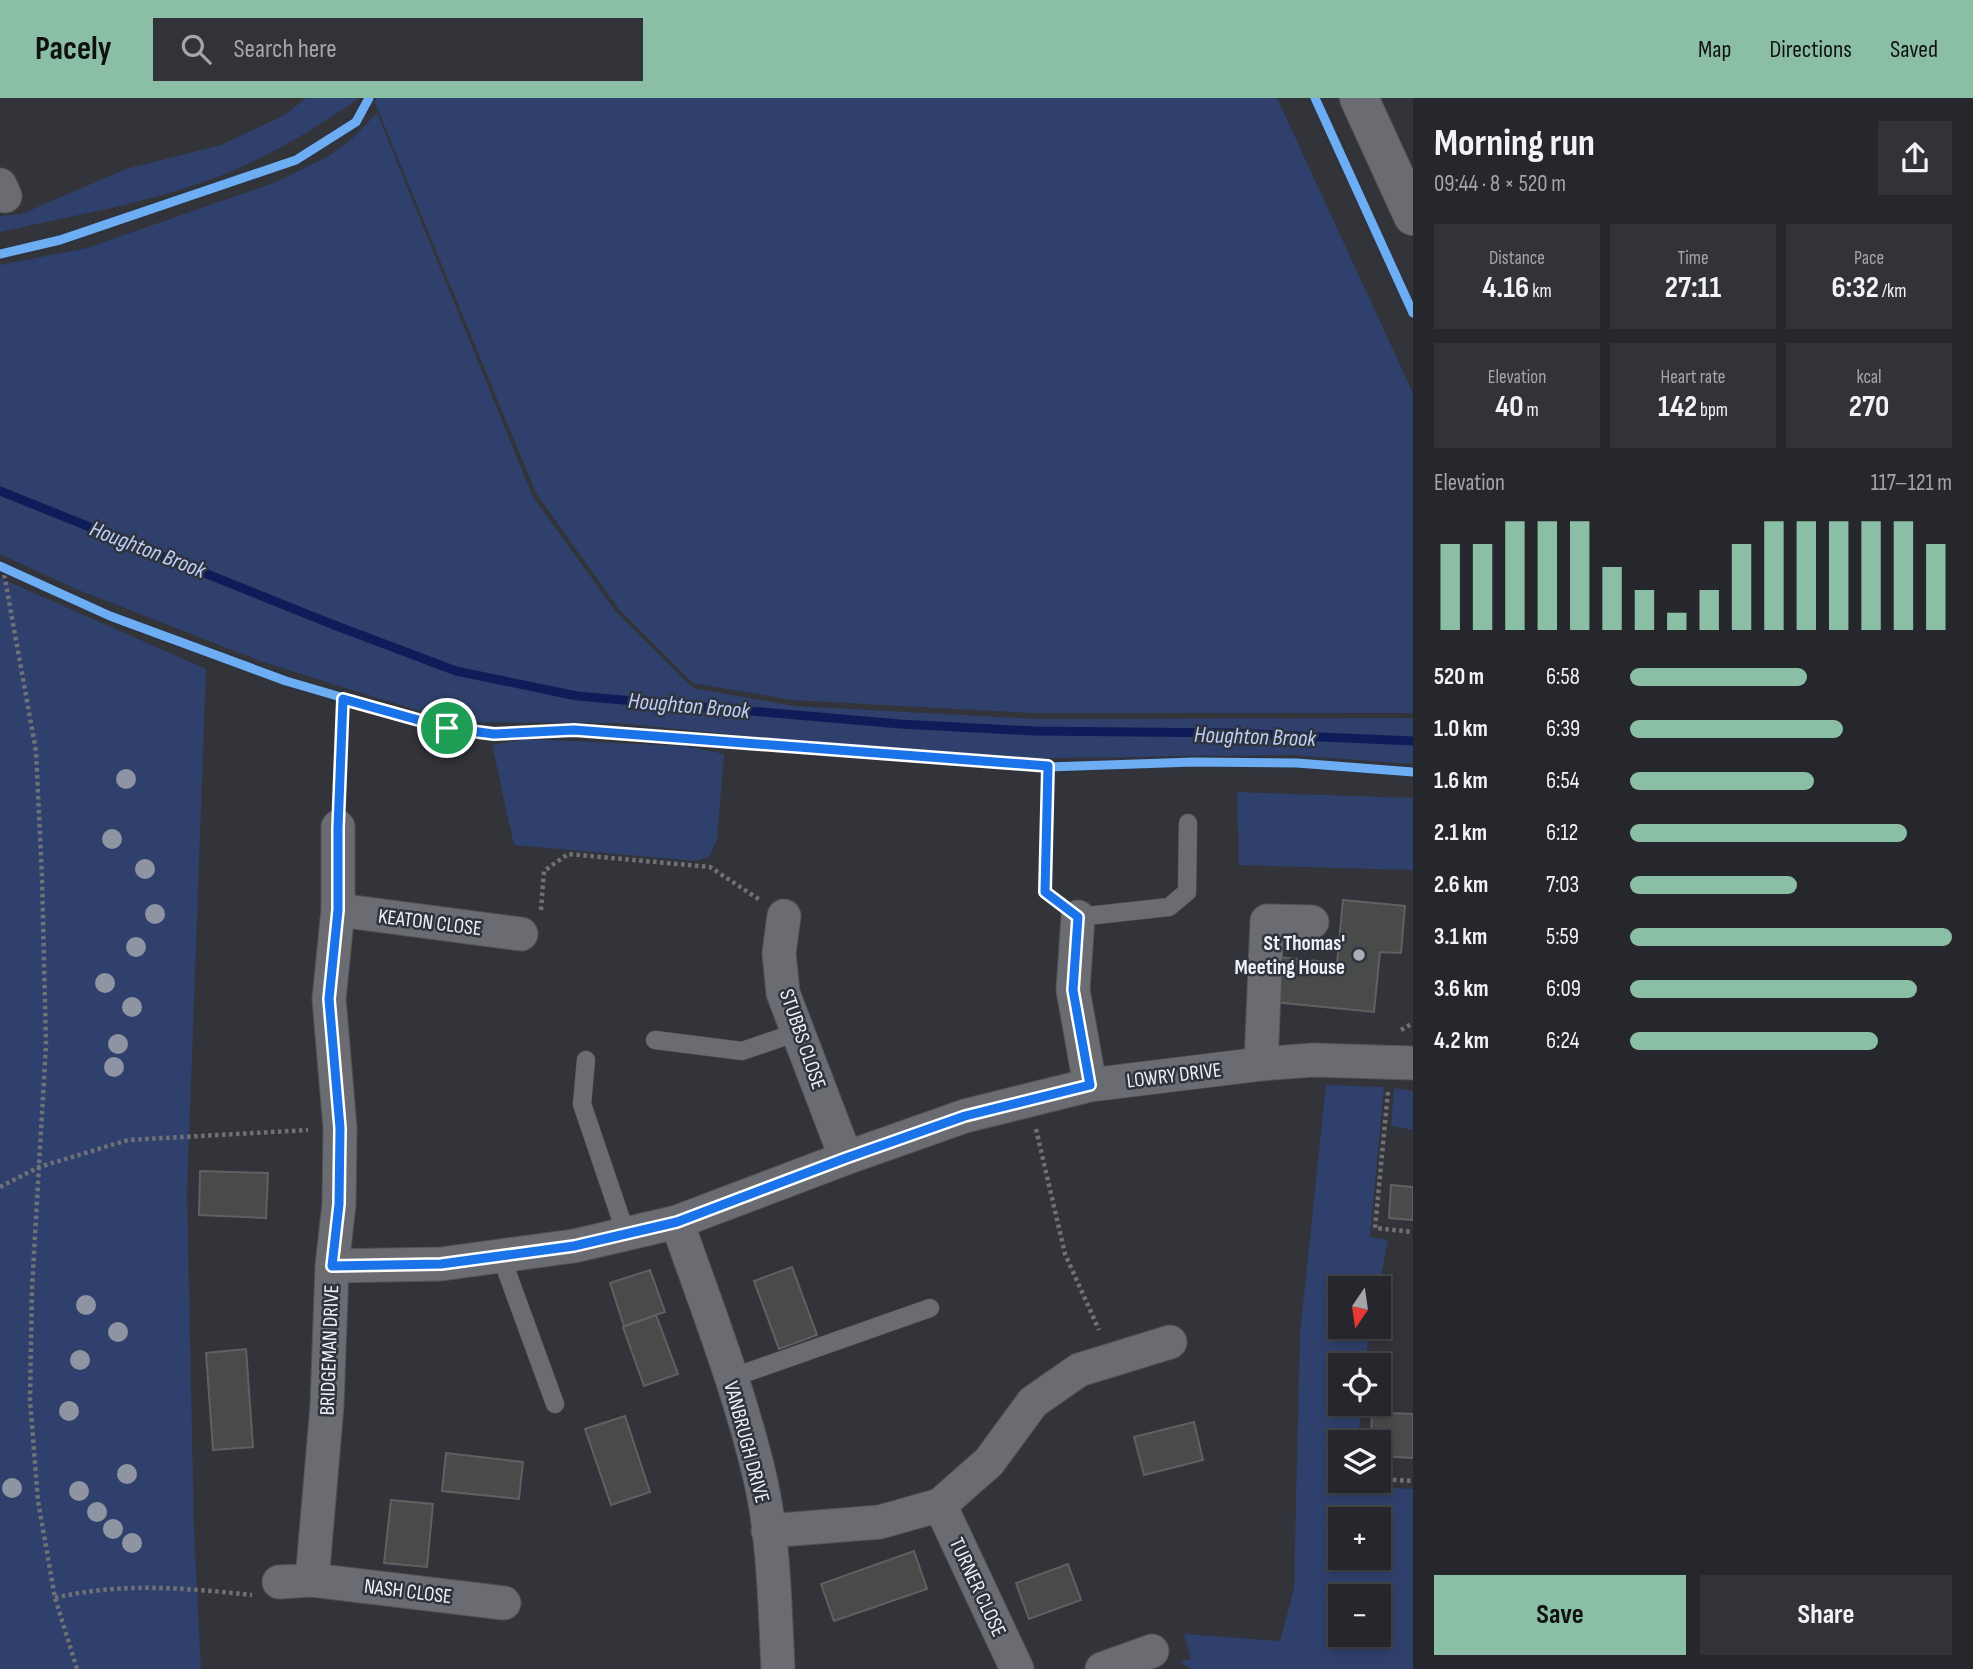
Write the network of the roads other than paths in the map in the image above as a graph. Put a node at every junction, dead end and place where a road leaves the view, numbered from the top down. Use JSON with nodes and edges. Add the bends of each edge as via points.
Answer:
{"nodes":[{"id":1,"x":1359,"y":98,"type":"edge"},
{"id":2,"x":1413,"y":216,"type":"edge"},
{"id":3,"x":1188,"y":823,"type":"dead end"},
{"id":4,"x":338,"y":828,"type":"dead end"},
{"id":5,"x":338,"y":910,"type":"junction"},
{"id":6,"x":784,"y":916,"type":"road end"},
{"id":7,"x":1078,"y":917,"type":"joint"},
{"id":8,"x":1312,"y":922,"type":"dead end"},
{"id":9,"x":521,"y":934,"type":"road end"},
{"id":10,"x":798,"y":1032,"type":"junction"},
{"id":11,"x":655,"y":1040,"type":"dead end"},
{"id":12,"x":586,"y":1060,"type":"dead end"},
{"id":13,"x":1413,"y":1063,"type":"edge"},
{"id":14,"x":1261,"y":1064,"type":"junction"},
{"id":15,"x":1090,"y":1085,"type":"junction"},
{"id":16,"x":846,"y":1158,"type":"junction"},
{"id":17,"x":677,"y":1222,"type":"junction"},
{"id":18,"x":625,"y":1234,"type":"junction"},
{"id":19,"x":501,"y":1256,"type":"junction"},
{"id":20,"x":332,"y":1266,"type":"junction"},
{"id":21,"x":930,"y":1308,"type":"dead end"},
{"id":22,"x":1170,"y":1342,"type":"dead end"},
{"id":23,"x":731,"y":1378,"type":"junction"},
{"id":24,"x":555,"y":1405,"type":"dead end"},
{"id":25,"x":940,"y":1505,"type":"junction"},
{"id":26,"x":768,"y":1531,"type":"junction"},
{"id":27,"x":312,"y":1580,"type":"junction"},
{"id":28,"x":279,"y":1582,"type":"road end"},
{"id":29,"x":504,"y":1603,"type":"dead end"},
{"id":30,"x":1152,"y":1651,"type":"dead end"},
{"id":31,"x":778,"y":1669,"type":"edge"},
{"id":32,"x":1017,"y":1669,"type":"edge"},
{"id":33,"x":1102,"y":1669,"type":"edge"}],
"edges":[{"from":1,"to":2,"type":"street"},
{"from":3,"to":7,"type":"lane","via":[[1187,892],[1169,907]]},
{"from":4,"to":5,"type":"street","name":"BRIDGEMAN DRIVE"},
{"from":5,"to":9,"type":"street","name":"KEATON CLOSE"},
{"from":5,"to":20,"type":"street","name":"BRIDGEMAN DRIVE","via":[[329,999],[340,1128]]},
{"from":6,"to":10,"type":"street","name":"STUBBS CLOSE","via":[[779,953],[783,993]]},
{"from":7,"to":15,"type":"street","via":[[1073,990]]},
{"from":8,"to":14,"type":"street","via":[[1267,920]]},
{"from":10,"to":11,"type":"lane","via":[[742,1051]]},
{"from":10,"to":16,"type":"street","name":"STUBBS CLOSE"},
{"from":12,"to":18,"type":"lane","via":[[582,1104]]},
{"from":13,"to":14,"type":"street","name":"LOWRY DRIVE","via":[[1313,1060]]},
{"from":14,"to":15,"type":"street","name":"LOWRY DRIVE"},
{"from":15,"to":16,"type":"street","name":"LOWRY DRIVE","via":[[965,1116]]},
{"from":16,"to":17,"type":"street","name":"LOWRY DRIVE"},
{"from":17,"to":18,"type":"street","name":"LOWRY DRIVE"},
{"from":17,"to":23,"type":"street","name":"VANBRUGH DRIVE"},
{"from":18,"to":19,"type":"street","name":"LOWRY DRIVE"},
{"from":19,"to":20,"type":"street","name":"LOWRY DRIVE","via":[[441,1264]]},
{"from":19,"to":24,"type":"lane"},
{"from":20,"to":27,"type":"street","name":"BRIDGEMAN DRIVE","via":[[327,1406]]},
{"from":21,"to":23,"type":"lane"},
{"from":22,"to":25,"type":"street","via":[[1079,1370],[1033,1402],[989,1462]]},
{"from":23,"to":26,"type":"street","name":"VANBRUGH DRIVE","via":[[762,1485]]},
{"from":25,"to":26,"type":"street","via":[[880,1522]]},
{"from":25,"to":32,"type":"street","name":"TURNER CLOSE"},
{"from":26,"to":31,"type":"street","name":"VANBRUGH DRIVE"},
{"from":27,"to":28,"type":"street","name":"NASH CLOSE"},
{"from":27,"to":29,"type":"street","name":"NASH CLOSE"},
{"from":30,"to":33,"type":"street"}]}
